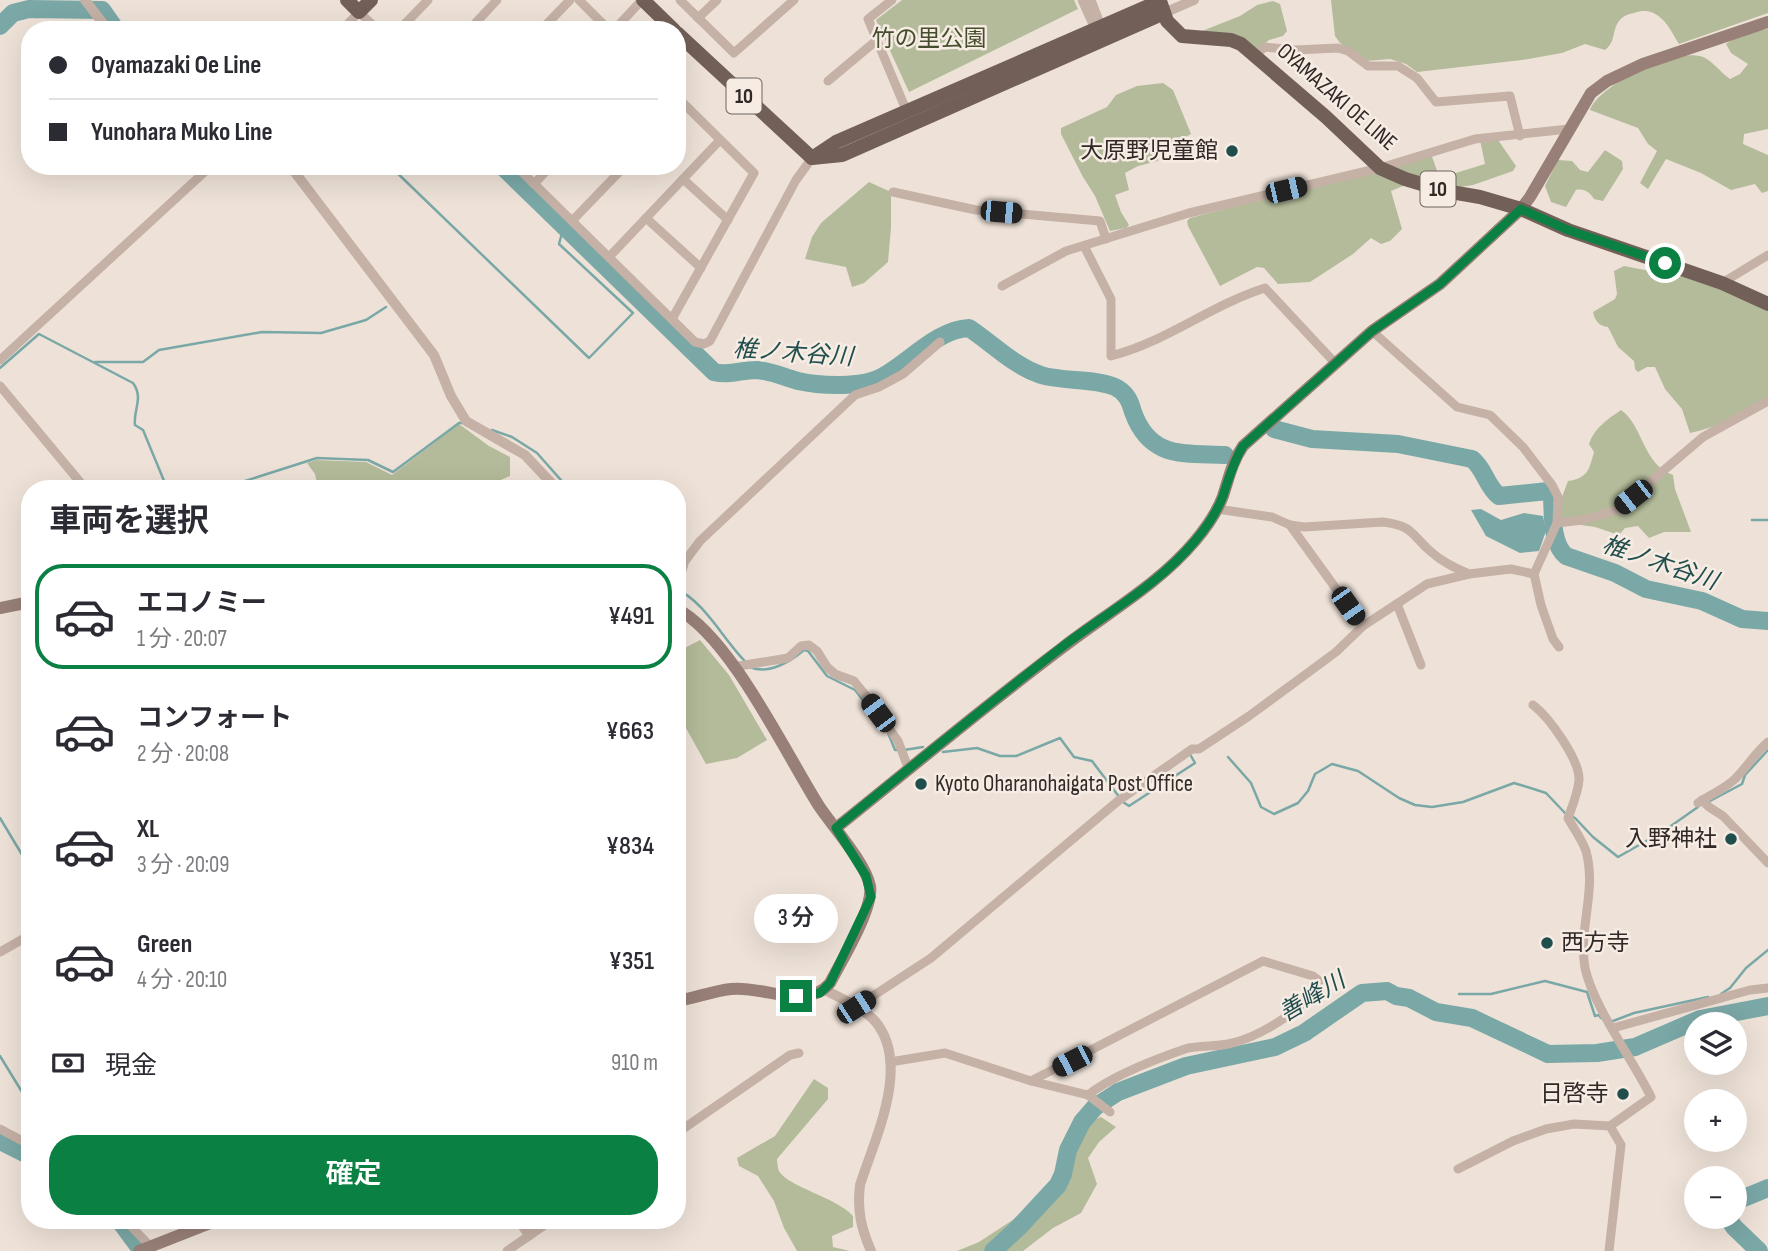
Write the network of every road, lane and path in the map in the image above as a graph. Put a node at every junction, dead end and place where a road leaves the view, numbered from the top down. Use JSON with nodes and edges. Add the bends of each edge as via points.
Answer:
{"nodes":[{"id":1,"x":85,"y":0,"type":"edge"},
{"id":2,"x":347,"y":0,"type":"edge"},
{"id":3,"x":371,"y":0,"type":"edge"},
{"id":4,"x":428,"y":0,"type":"edge"},
{"id":5,"x":497,"y":0,"type":"edge"},
{"id":6,"x":570,"y":0,"type":"edge"},
{"id":7,"x":579,"y":0,"type":"edge"},
{"id":8,"x":642,"y":0,"type":"edge"},
{"id":9,"x":680,"y":0,"type":"edge"},
{"id":10,"x":717,"y":0,"type":"edge"},
{"id":11,"x":794,"y":0,"type":"edge"},
{"id":12,"x":892,"y":0,"type":"edge"},
{"id":13,"x":1082,"y":0,"type":"edge"},
{"id":14,"x":1091,"y":0,"type":"edge"},
{"id":15,"x":1194,"y":0,"type":"edge"},
{"id":16,"x":1162,"y":5,"type":"edge"},
{"id":17,"x":359,"y":12,"type":"junction"},
{"id":18,"x":698,"y":18,"type":"junction"},
{"id":19,"x":101,"y":21,"type":"edge"},
{"id":20,"x":350,"y":21,"type":"edge"},
{"id":21,"x":368,"y":21,"type":"edge"},
{"id":22,"x":408,"y":21,"type":"edge"},
{"id":23,"x":477,"y":21,"type":"edge"},
{"id":24,"x":550,"y":21,"type":"edge"},
{"id":25,"x":601,"y":21,"type":"edge"},
{"id":26,"x":620,"y":21,"type":"edge"},
{"id":27,"x":665,"y":21,"type":"edge"},
{"id":28,"x":1768,"y":22,"type":"edge"},
{"id":29,"x":1098,"y":28,"type":"junction"},
{"id":30,"x":686,"y":40,"type":"edge"},
{"id":31,"x":877,"y":40,"type":"junction"},
{"id":32,"x":1254,"y":55,"type":"junction"},
{"id":33,"x":828,"y":81,"type":"dead end"},
{"id":34,"x":686,"y":106,"type":"edge"},
{"id":35,"x":907,"y":112,"type":"junction"},
{"id":36,"x":1569,"y":129,"type":"junction"},
{"id":37,"x":1520,"y":136,"type":"junction"},
{"id":38,"x":720,"y":140,"type":"junction"},
{"id":39,"x":812,"y":158,"type":"junction"},
{"id":40,"x":1380,"y":168,"type":"junction"},
{"id":41,"x":201,"y":175,"type":"edge"},
{"id":42,"x":297,"y":175,"type":"edge"},
{"id":43,"x":525,"y":175,"type":"edge"},
{"id":44,"x":542,"y":175,"type":"edge"},
{"id":45,"x":616,"y":175,"type":"edge"},
{"id":46,"x":683,"y":179,"type":"junction"},
{"id":47,"x":534,"y":184,"type":"junction"},
{"id":48,"x":893,"y":192,"type":"dead end"},
{"id":49,"x":1521,"y":209,"type":"junction"},
{"id":50,"x":646,"y":218,"type":"junction"},
{"id":51,"x":728,"y":219,"type":"junction"},
{"id":52,"x":572,"y":221,"type":"junction"},
{"id":53,"x":1106,"y":239,"type":"junction"},
{"id":54,"x":1084,"y":246,"type":"junction"},
{"id":55,"x":1768,"y":255,"type":"edge"},
{"id":56,"x":609,"y":257,"type":"junction"},
{"id":57,"x":701,"y":268,"type":"junction"},
{"id":58,"x":1722,"y":283,"type":"junction"},
{"id":59,"x":1002,"y":286,"type":"dead end"},
{"id":60,"x":1768,"y":304,"type":"edge"},
{"id":61,"x":672,"y":319,"type":"junction"},
{"id":62,"x":1372,"y":331,"type":"junction"},
{"id":63,"x":940,"y":342,"type":"dead end"},
{"id":64,"x":0,"y":360,"type":"edge"},
{"id":65,"x":1336,"y":364,"type":"junction"},
{"id":66,"x":0,"y":386,"type":"edge"},
{"id":67,"x":1768,"y":401,"type":"edge"},
{"id":68,"x":78,"y":480,"type":"edge"},
{"id":69,"x":548,"y":480,"type":"edge"},
{"id":70,"x":1217,"y":509,"type":"junction"},
{"id":71,"x":1290,"y":525,"type":"junction"},
{"id":72,"x":1555,"y":528,"type":"junction"},
{"id":73,"x":686,"y":560,"type":"edge"},
{"id":74,"x":1469,"y":574,"type":"junction"},
{"id":75,"x":1534,"y":575,"type":"junction"},
{"id":76,"x":21,"y":604,"type":"edge"},
{"id":77,"x":1397,"y":604,"type":"junction"},
{"id":78,"x":0,"y":608,"type":"edge"},
{"id":79,"x":686,"y":616,"type":"edge"},
{"id":80,"x":1363,"y":626,"type":"junction"},
{"id":81,"x":1559,"y":647,"type":"dead end"},
{"id":82,"x":1420,"y":665,"type":"dead end"},
{"id":83,"x":733,"y":667,"type":"junction"},
{"id":84,"x":1533,"y":705,"type":"dead end"},
{"id":85,"x":1768,"y":742,"type":"edge"},
{"id":86,"x":909,"y":770,"type":"junction"},
{"id":87,"x":836,"y":828,"type":"junction"},
{"id":88,"x":1768,"y":863,"type":"edge"},
{"id":89,"x":21,"y":940,"type":"edge"},
{"id":90,"x":0,"y":952,"type":"edge"},
{"id":91,"x":1768,"y":988,"type":"edge"},
{"id":92,"x":825,"y":990,"type":"junction"},
{"id":93,"x":686,"y":999,"type":"edge"},
{"id":94,"x":856,"y":1007,"type":"junction"},
{"id":95,"x":1614,"y":1031,"type":"junction"},
{"id":96,"x":799,"y":1053,"type":"dead end"},
{"id":97,"x":890,"y":1062,"type":"junction"},
{"id":98,"x":1031,"y":1082,"type":"junction"},
{"id":99,"x":1091,"y":1097,"type":"junction"},
{"id":100,"x":1110,"y":1112,"type":"dead end"},
{"id":101,"x":1610,"y":1126,"type":"junction"},
{"id":102,"x":686,"y":1127,"type":"edge"},
{"id":103,"x":0,"y":1129,"type":"edge"},
{"id":104,"x":21,"y":1140,"type":"edge"},
{"id":105,"x":1458,"y":1169,"type":"dead end"},
{"id":106,"x":131,"y":1229,"type":"edge"},
{"id":107,"x":195,"y":1229,"type":"edge"},
{"id":108,"x":524,"y":1229,"type":"edge"},
{"id":109,"x":539,"y":1229,"type":"edge"},
{"id":110,"x":529,"y":1236,"type":"junction"},
{"id":111,"x":144,"y":1249,"type":"edge"},
{"id":112,"x":507,"y":1251,"type":"edge"},
{"id":113,"x":871,"y":1251,"type":"edge"},
{"id":114,"x":1609,"y":1251,"type":"edge"}],
"edges":[{"from":1,"to":19,"type":"street"},
{"from":2,"to":17,"type":"main road"},
{"from":3,"to":17,"type":"main road"},
{"from":4,"to":22,"type":"street"},
{"from":5,"to":23,"type":"street"},
{"from":6,"to":24,"type":"street"},
{"from":7,"to":25,"type":"street"},
{"from":8,"to":26,"type":"street"},
{"from":8,"to":27,"type":"main road","number":"10"},
{"from":9,"to":18,"type":"street"},
{"from":10,"to":18,"type":"street"},
{"from":11,"to":18,"type":"street","via":[[734,54]]},
{"from":12,"to":31,"type":"street","via":[[868,19]]},
{"from":13,"to":29,"type":"street"},
{"from":14,"to":29,"type":"street"},
{"from":15,"to":16,"type":"street"},
{"from":16,"to":29,"type":"main road"},
{"from":16,"to":32,"type":"main road","name":"OYAMAZAKI OE LINE","number":"10","via":[[1172,28],[1182,36],[1231,40]]},
{"from":16,"to":39,"type":"main road","via":[[842,155]]},
{"from":17,"to":20,"type":"street"},
{"from":17,"to":21,"type":"street"},
{"from":28,"to":36,"type":"main road","via":[[1606,81],[1591,93]]},
{"from":29,"to":35,"type":"main road"},
{"from":30,"to":39,"type":"main road","number":"10"},
{"from":31,"to":33,"type":"street"},
{"from":31,"to":35,"type":"street"},
{"from":32,"to":37,"type":"street","via":[[1265,47],[1338,48],[1368,66],[1398,66],[1417,78],[1436,102],[1510,96]]},
{"from":32,"to":40,"type":"main road","name":"OYAMAZAKI OE LINE","number":"10"},
{"from":34,"to":38,"type":"street"},
{"from":35,"to":39,"type":"main road","via":[[836,142]]},
{"from":36,"to":37,"type":"street"},
{"from":36,"to":49,"type":"main road"},
{"from":37,"to":40,"type":"street","via":[[1475,139]]},
{"from":38,"to":46,"type":"street"},
{"from":38,"to":51,"type":"street","via":[[754,173]]},
{"from":39,"to":61,"type":"street","via":[[710,341],[695,342]]},
{"from":40,"to":49,"type":"main road","name":"OYAMAZAKI OE LINE","number":"10","via":[[1445,191]]},
{"from":40,"to":53,"type":"street","via":[[1189,213]]},
{"from":41,"to":64,"type":"street"},
{"from":42,"to":69,"type":"street","via":[[435,355],[466,421],[525,455]]},
{"from":43,"to":47,"type":"street"},
{"from":44,"to":47,"type":"street"},
{"from":45,"to":52,"type":"street"},
{"from":46,"to":50,"type":"street"},
{"from":46,"to":51,"type":"street"},
{"from":47,"to":52,"type":"street"},
{"from":48,"to":53,"type":"street","via":[[976,210],[1100,221]]},
{"from":49,"to":58,"type":"main road","name":"OYAMAZAKI OE LINE","number":"10"},
{"from":49,"to":62,"type":"main road","via":[[1440,284]]},
{"from":50,"to":56,"type":"street"},
{"from":50,"to":57,"type":"street"},
{"from":51,"to":57,"type":"street"},
{"from":52,"to":56,"type":"street"},
{"from":53,"to":54,"type":"street"},
{"from":54,"to":59,"type":"street"},
{"from":54,"to":65,"type":"street","via":[[1111,299],[1111,356],[1139,349],[1265,288]]},
{"from":55,"to":58,"type":"street"},
{"from":56,"to":61,"type":"street"},
{"from":57,"to":61,"type":"street"},
{"from":58,"to":60,"type":"main road","name":"OYAMAZAKI OE LINE","number":"10"},
{"from":62,"to":65,"type":"main road"},
{"from":62,"to":72,"type":"street","via":[[1457,407],[1490,415],[1522,447],[1558,497]]},
{"from":63,"to":73,"type":"street","via":[[903,374],[855,395],[700,541]]},
{"from":65,"to":70,"type":"main road","via":[[1243,446]]},
{"from":66,"to":68,"type":"street"},
{"from":67,"to":72,"type":"street","via":[[1703,437],[1617,510]]},
{"from":70,"to":71,"type":"street","via":[[1272,517]]},
{"from":70,"to":86,"type":"main road","via":[[1194,543],[1139,594],[1083,631]]},
{"from":71,"to":74,"type":"street","via":[[1395,523],[1412,530],[1445,563]]},
{"from":71,"to":80,"type":"street"},
{"from":72,"to":75,"type":"street"},
{"from":74,"to":75,"type":"street","via":[[1511,569]]},
{"from":74,"to":77,"type":"street","via":[[1427,584]]},
{"from":75,"to":81,"type":"street"},
{"from":76,"to":78,"type":"main road"},
{"from":77,"to":80,"type":"street"},
{"from":77,"to":82,"type":"street"},
{"from":79,"to":83,"type":"main road","via":[[702,628]]},
{"from":80,"to":94,"type":"street","via":[[1336,652],[1249,716],[1121,799],[932,958]]},
{"from":83,"to":86,"type":"street","via":[[788,657],[808,645],[827,667],[854,681],[867,697],[898,741]]},
{"from":83,"to":87,"type":"main road"},
{"from":84,"to":95,"type":"street","via":[[1545,714],[1578,771],[1569,815],[1586,851],[1590,879],[1582,939],[1586,970]]},
{"from":85,"to":88,"type":"street","via":[[1728,785],[1700,801],[1723,816]]},
{"from":86,"to":87,"type":"main road"},
{"from":87,"to":92,"type":"main road","via":[[866,876],[871,897]]},
{"from":89,"to":90,"type":"street"},
{"from":91,"to":95,"type":"street"},
{"from":92,"to":93,"type":"main road","via":[[796,996],[730,989]]},
{"from":92,"to":94,"type":"street"},
{"from":94,"to":97,"type":"street","via":[[874,1021],[886,1040]]},
{"from":95,"to":101,"type":"street","via":[[1651,1097]]},
{"from":96,"to":102,"type":"street"},
{"from":97,"to":98,"type":"street","via":[[945,1053]]},
{"from":97,"to":113,"type":"street","via":[[886,1107],[858,1197],[862,1229]]},
{"from":98,"to":99,"type":"street"},
{"from":98,"to":99,"type":"street","via":[[1263,961],[1322,983],[1265,1031],[1226,1045],[1188,1048],[1103,1083]]},
{"from":99,"to":100,"type":"street"},
{"from":101,"to":105,"type":"street","via":[[1574,1124],[1546,1129]]},
{"from":101,"to":114,"type":"street","via":[[1621,1145]]},
{"from":103,"to":104,"type":"street"},
{"from":106,"to":111,"type":"street"},
{"from":107,"to":111,"type":"main road"},
{"from":108,"to":110,"type":"street"},
{"from":109,"to":110,"type":"street"},
{"from":110,"to":112,"type":"street"}]}
